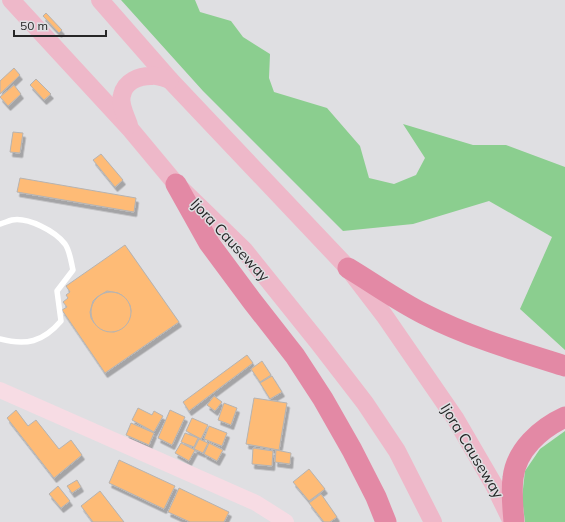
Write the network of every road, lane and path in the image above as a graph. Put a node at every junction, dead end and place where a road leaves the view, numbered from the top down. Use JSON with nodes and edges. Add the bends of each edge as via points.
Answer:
{"nodes":[{"id":1,"x":11,"y":0,"type":"edge"},
{"id":2,"x":100,"y":0,"type":"edge"},
{"id":3,"x":170,"y":80,"type":"junction"},
{"id":4,"x":131,"y":130,"type":"junction"},
{"id":5,"x":176,"y":184,"type":"junction"},
{"id":6,"x":0,"y":224,"type":"edge"},
{"id":7,"x":348,"y":268,"type":"junction"},
{"id":8,"x":0,"y":339,"type":"edge"},
{"id":9,"x":565,"y":366,"type":"edge"},
{"id":10,"x":0,"y":390,"type":"edge"},
{"id":11,"x":565,"y":417,"type":"edge"},
{"id":12,"x":286,"y":522,"type":"edge"},
{"id":13,"x":386,"y":522,"type":"edge"},
{"id":14,"x":433,"y":522,"type":"edge"},
{"id":15,"x":513,"y":522,"type":"edge"}],
"edges":[{"from":1,"to":4,"type":"main road","name":"Ijora Causeway"},
{"from":2,"to":3,"type":"main road","name":"Ijora Causeway"},
{"from":3,"to":4,"type":"main road","via":[[152,75],[134,78],[125,87],[121,95],[122,107]]},
{"from":3,"to":7,"type":"main road","name":"Ijora Causeway"},
{"from":4,"to":5,"type":"main road","name":"Ijora Causeway"},
{"from":5,"to":13,"type":"highway","via":[[210,243],[295,356],[323,400],[352,450]]},
{"from":5,"to":14,"type":"main road","name":"Ijora Causeway","via":[[244,250],[346,378],[397,451]]},
{"from":6,"to":8,"type":"lane","via":[[20,220],[49,230],[65,243],[73,270],[57,291],[61,321],[54,330],[26,343]]},
{"from":7,"to":9,"type":"highway","via":[[423,314],[490,343]]},
{"from":7,"to":15,"type":"main road","name":"Ijora Causeway","via":[[384,315],[455,418]]},
{"from":10,"to":12,"type":"street","via":[[256,502]]},
{"from":11,"to":15,"type":"highway","via":[[548,426],[532,440],[515,468],[512,489]]}]}
